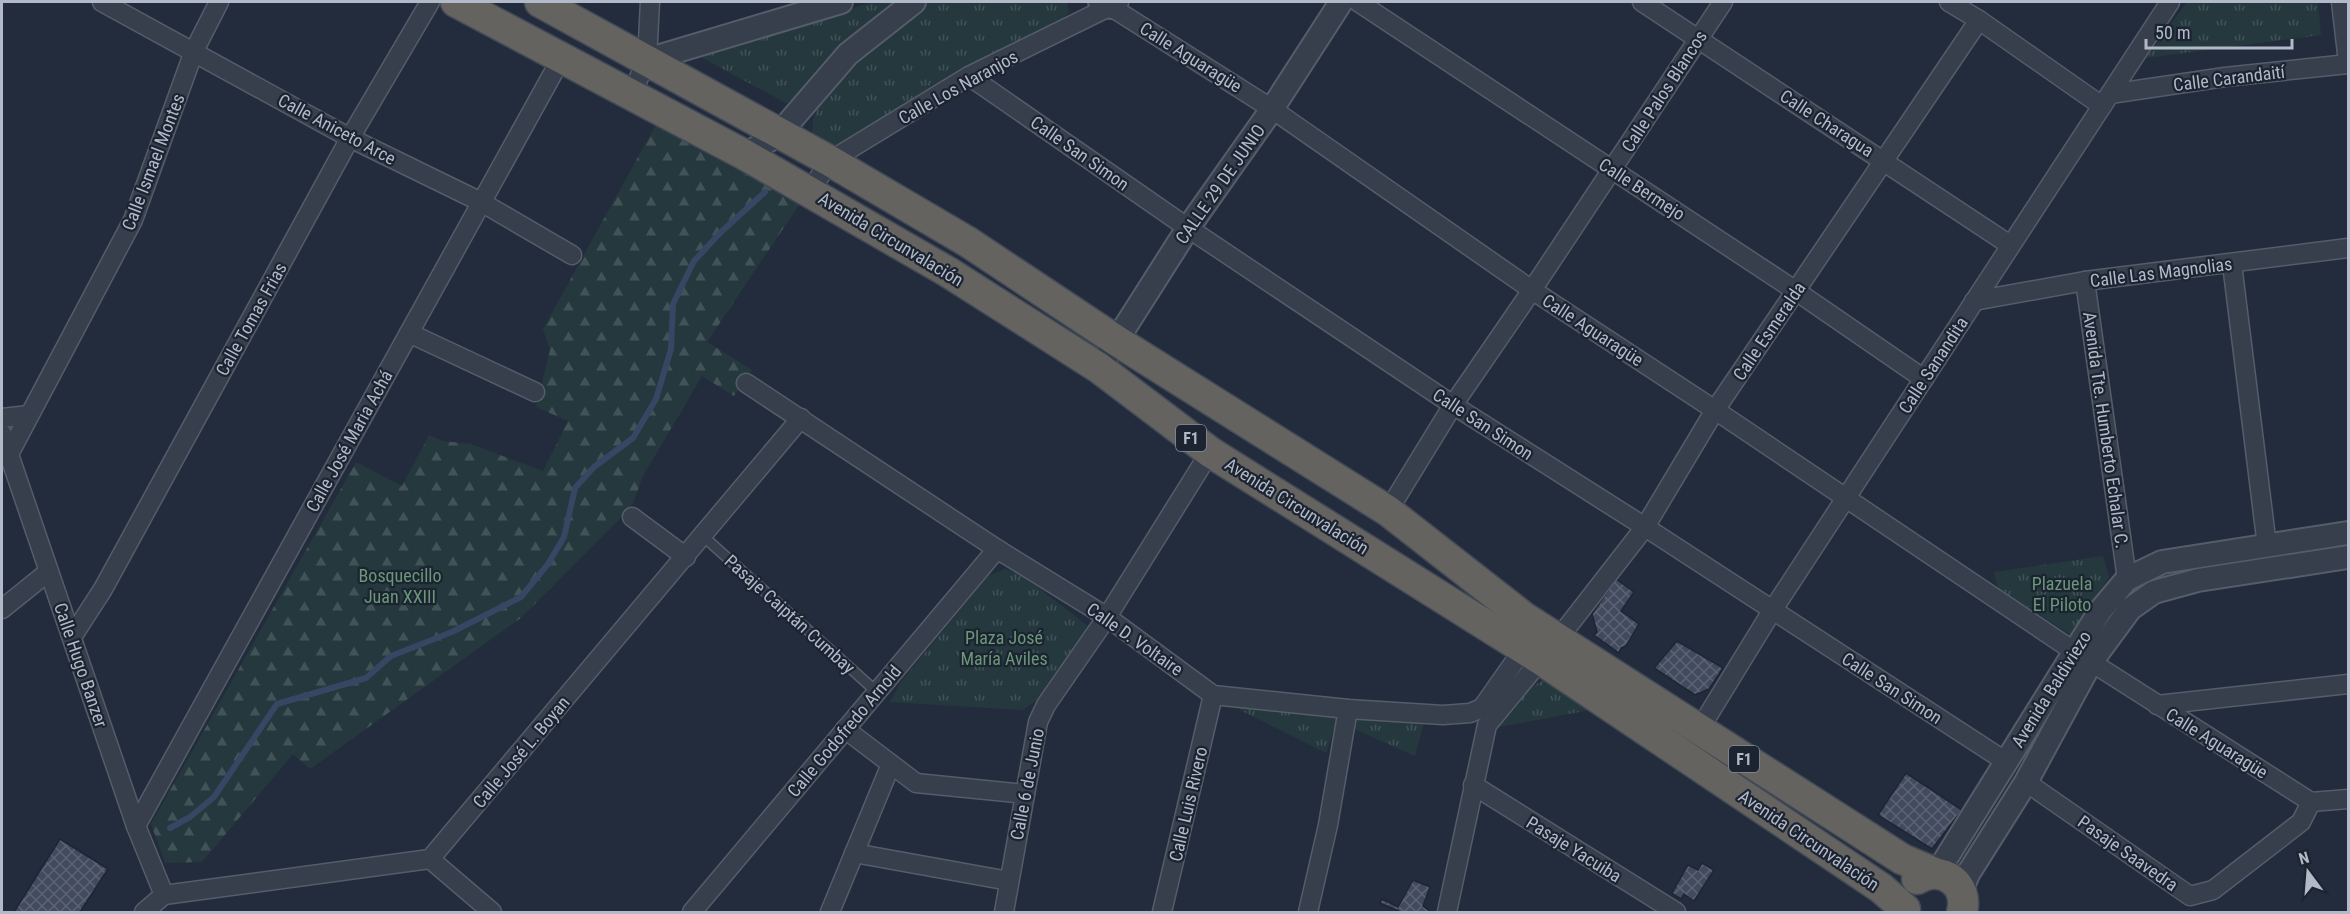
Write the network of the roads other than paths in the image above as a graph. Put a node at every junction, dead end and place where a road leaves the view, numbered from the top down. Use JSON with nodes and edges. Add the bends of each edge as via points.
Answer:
{"nodes":[{"id":1,"x":102,"y":2,"type":"edge"},
{"id":2,"x":219,"y":2,"type":"edge"},
{"id":3,"x":430,"y":2,"type":"edge"},
{"id":4,"x":456,"y":2,"type":"edge"},
{"id":5,"x":540,"y":2,"type":"edge"},
{"id":6,"x":650,"y":2,"type":"edge"},
{"id":7,"x":841,"y":2,"type":"edge"},
{"id":8,"x":914,"y":2,"type":"edge"},
{"id":9,"x":1341,"y":2,"type":"edge"},
{"id":10,"x":1358,"y":2,"type":"edge"},
{"id":11,"x":1642,"y":2,"type":"edge"},
{"id":12,"x":1723,"y":2,"type":"edge"},
{"id":13,"x":1949,"y":2,"type":"edge"},
{"id":14,"x":2170,"y":2,"type":"edge"},
{"id":15,"x":2341,"y":2,"type":"edge"},
{"id":16,"x":1111,"y":3,"type":"edge"},
{"id":17,"x":1979,"y":20,"type":"junction"},
{"id":18,"x":1698,"y":39,"type":"junction"},
{"id":19,"x":194,"y":51,"type":"junction"},
{"id":20,"x":562,"y":57,"type":"junction"},
{"id":21,"x":647,"y":60,"type":"junction"},
{"id":22,"x":2349,"y":63,"type":"edge"},
{"id":23,"x":969,"y":76,"type":"junction"},
{"id":24,"x":632,"y":93,"type":"junction"},
{"id":25,"x":2106,"y":100,"type":"junction"},
{"id":26,"x":1272,"y":109,"type":"junction"},
{"id":27,"x":779,"y":134,"type":"junction"},
{"id":28,"x":350,"y":138,"type":"junction"},
{"id":29,"x":745,"y":155,"type":"junction"},
{"id":30,"x":1884,"y":160,"type":"junction"},
{"id":31,"x":830,"y":161,"type":"junction"},
{"id":32,"x":1612,"y":170,"type":"junction"},
{"id":33,"x":810,"y":191,"type":"junction"},
{"id":34,"x":481,"y":202,"type":"junction"},
{"id":35,"x":1188,"y":228,"type":"junction"},
{"id":36,"x":2010,"y":245,"type":"junction"},
{"id":37,"x":2349,"y":248,"type":"edge"},
{"id":38,"x":572,"y":255,"type":"dead end"},
{"id":39,"x":2232,"y":264,"type":"junction"},
{"id":40,"x":2085,"y":281,"type":"junction"},
{"id":41,"x":1532,"y":290,"type":"junction"},
{"id":42,"x":1796,"y":291,"type":"junction"},
{"id":43,"x":1974,"y":301,"type":"junction"},
{"id":44,"x":409,"y":333,"type":"junction"},
{"id":45,"x":1117,"y":341,"type":"junction"},
{"id":46,"x":1099,"y":368,"type":"junction"},
{"id":47,"x":1924,"y":379,"type":"junction"},
{"id":48,"x":746,"y":383,"type":"dead end"},
{"id":49,"x":535,"y":392,"type":"dead end"},
{"id":50,"x":1453,"y":405,"type":"junction"},
{"id":51,"x":1715,"y":410,"type":"junction"},
{"id":52,"x":29,"y":415,"type":"junction"},
{"id":53,"x":2,"y":418,"type":"edge"},
{"id":54,"x":801,"y":418,"type":"junction"},
{"id":55,"x":2,"y":434,"type":"edge"},
{"id":56,"x":1210,"y":452,"type":"junction"},
{"id":57,"x":9,"y":454,"type":"junction"},
{"id":58,"x":1845,"y":498,"type":"junction"},
{"id":59,"x":1388,"y":511,"type":"junction"},
{"id":60,"x":632,"y":517,"type":"dead end"},
{"id":61,"x":1645,"y":527,"type":"junction"},
{"id":62,"x":2349,"y":534,"type":"edge"},
{"id":63,"x":703,"y":536,"type":"junction"},
{"id":64,"x":2266,"y":546,"type":"junction"},
{"id":65,"x":997,"y":549,"type":"junction"},
{"id":66,"x":686,"y":557,"type":"junction"},
{"id":67,"x":2349,"y":557,"type":"edge"},
{"id":68,"x":48,"y":572,"type":"junction"},
{"id":69,"x":2127,"y":579,"type":"junction"},
{"id":70,"x":2,"y":609,"type":"edge"},
{"id":71,"x":1772,"y":611,"type":"junction"},
{"id":72,"x":1107,"y":617,"type":"junction"},
{"id":73,"x":72,"y":637,"type":"junction"},
{"id":74,"x":1540,"y":643,"type":"junction"},
{"id":75,"x":2083,"y":657,"type":"junction"},
{"id":76,"x":2349,"y":684,"type":"edge"},
{"id":77,"x":878,"y":693,"type":"junction"},
{"id":78,"x":1214,"y":695,"type":"junction"},
{"id":79,"x":2157,"y":705,"type":"junction"},
{"id":80,"x":1348,"y":709,"type":"junction"},
{"id":81,"x":845,"y":729,"type":"junction"},
{"id":82,"x":1699,"y":730,"type":"junction"},
{"id":83,"x":2005,"y":761,"type":"junction"},
{"id":84,"x":891,"y":764,"type":"junction"},
{"id":85,"x":2026,"y":782,"type":"junction"},
{"id":86,"x":1473,"y":785,"type":"junction"},
{"id":87,"x":1025,"y":794,"type":"junction"},
{"id":88,"x":2349,"y":799,"type":"edge"},
{"id":89,"x":2311,"y":802,"type":"junction"},
{"id":90,"x":136,"y":826,"type":"junction"},
{"id":91,"x":854,"y":853,"type":"junction"},
{"id":92,"x":430,"y":860,"type":"junction"},
{"id":93,"x":1936,"y":873,"type":"junction"},
{"id":94,"x":1010,"y":881,"type":"junction"},
{"id":95,"x":164,"y":895,"type":"junction"},
{"id":96,"x":1967,"y":903,"type":"edge"},
{"id":97,"x":1905,"y":911,"type":"edge"},
{"id":98,"x":144,"y":912,"type":"edge"},
{"id":99,"x":492,"y":912,"type":"edge"},
{"id":100,"x":692,"y":912,"type":"edge"},
{"id":101,"x":830,"y":912,"type":"edge"},
{"id":102,"x":1004,"y":912,"type":"edge"},
{"id":103,"x":1162,"y":912,"type":"edge"},
{"id":104,"x":1308,"y":912,"type":"edge"},
{"id":105,"x":1447,"y":912,"type":"edge"},
{"id":106,"x":1676,"y":912,"type":"edge"}],
"edges":[{"from":1,"to":19,"type":"street","name":"Calle Aniceto Arce"},
{"from":2,"to":19,"type":"street","name":"Calle Ismael Montes"},
{"from":3,"to":28,"type":"street","name":"Calle Tomas Frias"},
{"from":4,"to":20,"type":"highway","name":"Avenida Circunvalación","number":"F1"},
{"from":5,"to":21,"type":"highway","name":"Avenida Circunvalación","number":"F1"},
{"from":6,"to":21,"type":"street"},
{"from":7,"to":21,"type":"street"},
{"from":8,"to":27,"type":"street","via":[[848,54]]},
{"from":9,"to":26,"type":"street","name":"CALLE 29 DE JUNIO"},
{"from":10,"to":32,"type":"street","name":"Calle Bermejo"},
{"from":11,"to":18,"type":"street","name":"Calle Charagua"},
{"from":12,"to":18,"type":"street","name":"Calle Palos Blancos"},
{"from":13,"to":17,"type":"street"},
{"from":14,"to":25,"type":"street","name":"Calle Sanandita"},
{"from":15,"to":22,"type":"street"},
{"from":16,"to":23,"type":"street","name":"Calle Los Naranjos"},
{"from":16,"to":26,"type":"street","name":"Calle Aguaragüe"},
{"from":17,"to":25,"type":"street"},
{"from":17,"to":30,"type":"street","name":"Calle Esmeralda"},
{"from":18,"to":30,"type":"street","name":"Calle Charagua"},
{"from":18,"to":32,"type":"street","name":"Calle Palos Blancos"},
{"from":19,"to":28,"type":"street","name":"Calle Aniceto Arce"},
{"from":19,"to":52,"type":"street","name":"Calle Ismael Montes","via":[[133,220]]},
{"from":20,"to":24,"type":"highway","name":"Avenida Circunvalación","number":"F1"},
{"from":20,"to":34,"type":"street","name":"Calle José Maria Achá"},
{"from":21,"to":24,"type":"street"},
{"from":21,"to":27,"type":"highway","name":"Avenida Circunvalación","number":"F1"},
{"from":22,"to":25,"type":"street","name":"Calle Carandaití","via":[[2225,77]]},
{"from":23,"to":31,"type":"street","name":"Calle Los Naranjos"},
{"from":23,"to":35,"type":"street","name":"Calle San Simon"},
{"from":24,"to":29,"type":"highway","name":"Avenida Circunvalación","number":"F1"},
{"from":25,"to":36,"type":"street","name":"Calle Sanandita"},
{"from":26,"to":35,"type":"street","name":"CALLE 29 DE JUNIO"},
{"from":26,"to":41,"type":"street","name":"Calle Aguaragüe"},
{"from":27,"to":29,"type":"street"},
{"from":27,"to":31,"type":"highway","name":"Avenida Circunvalación","number":"F1"},
{"from":28,"to":34,"type":"street","name":"Calle Aniceto Arce"},
{"from":28,"to":73,"type":"street","name":"Calle Tomas Frias","via":[[103,589]]},
{"from":29,"to":33,"type":"highway","name":"Avenida Circunvalación","number":"F1"},
{"from":30,"to":36,"type":"street","name":"Calle Charagua"},
{"from":30,"to":42,"type":"street","name":"Calle Esmeralda"},
{"from":31,"to":33,"type":"street","name":"Calle Los Naranjos"},
{"from":31,"to":45,"type":"highway","name":"Avenida Circunvalación","number":"F1","via":[[968,242]]},
{"from":32,"to":41,"type":"street","name":"Calle Palos Blancos"},
{"from":32,"to":42,"type":"street","name":"Calle Bermejo"},
{"from":33,"to":46,"type":"highway","name":"Avenida Circunvalación","number":"F1","via":[[948,272]]},
{"from":34,"to":38,"type":"street","name":"Calle Aniceto Arce"},
{"from":34,"to":44,"type":"street","name":"Calle José Maria Achá"},
{"from":35,"to":45,"type":"street","name":"CALLE 29 DE JUNIO"},
{"from":35,"to":50,"type":"street","name":"Calle San Simon"},
{"from":36,"to":43,"type":"street","name":"Calle Sanandita"},
{"from":37,"to":39,"type":"street","name":"Calle Las Magnolias"},
{"from":39,"to":40,"type":"street","name":"Calle Las Magnolias"},
{"from":39,"to":64,"type":"street"},
{"from":40,"to":43,"type":"street","name":"Calle Las Magnolias"},
{"from":40,"to":69,"type":"street","name":"Avenida Tte. Humberto Echalar C."},
{"from":41,"to":50,"type":"street","name":"Calle Palos Blancos"},
{"from":41,"to":51,"type":"street","name":"Calle Aguaragüe"},
{"from":42,"to":47,"type":"street","name":"Calle Bermejo"},
{"from":42,"to":51,"type":"street","name":"Calle Esmeralda"},
{"from":43,"to":47,"type":"street","name":"Calle Sanandita"},
{"from":44,"to":49,"type":"street"},
{"from":44,"to":90,"type":"street","name":"Calle José Maria Achá"},
{"from":45,"to":46,"type":"street","name":"CALLE 29 DE JUNIO"},
{"from":45,"to":59,"type":"highway","name":"Avenida Circunvalación","number":"F1"},
{"from":46,"to":56,"type":"highway","name":"Avenida Circunvalación","number":"F1"},
{"from":47,"to":58,"type":"street","name":"Calle Sanandita"},
{"from":48,"to":54,"type":"street","name":"Calle D. Voltaire"},
{"from":50,"to":59,"type":"street","name":"Calle Palos Blancos"},
{"from":50,"to":61,"type":"street","name":"Calle San Simon"},
{"from":51,"to":58,"type":"street","name":"Calle Aguaragüe"},
{"from":51,"to":61,"type":"street","name":"Calle Esmeralda"},
{"from":52,"to":53,"type":"street"},
{"from":52,"to":57,"type":"street","name":"Calle Ismael Montes"},
{"from":54,"to":63,"type":"street","name":"Calle José L. Boyan"},
{"from":54,"to":65,"type":"street","name":"Calle D. Voltaire"},
{"from":55,"to":57,"type":"street","name":"Calle Hugo Banzer"},
{"from":56,"to":72,"type":"street","name":"Calle 6 de Junio"},
{"from":56,"to":74,"type":"highway","name":"Avenida Circunvalación","number":"F1"},
{"from":57,"to":68,"type":"street","name":"Calle Hugo Banzer"},
{"from":58,"to":71,"type":"street","name":"Calle Sanandita"},
{"from":58,"to":75,"type":"street","name":"Calle Aguaragüe"},
{"from":59,"to":74,"type":"highway","name":"Avenida Circunvalación","number":"F1"},
{"from":60,"to":66,"type":"street"},
{"from":61,"to":71,"type":"street","name":"Calle San Simon"},
{"from":61,"to":74,"type":"street","name":"Calle Esmeralda"},
{"from":62,"to":64,"type":"street","name":"Avenida Baldiviezo"},
{"from":63,"to":66,"type":"street","name":"Calle José L. Boyan"},
{"from":63,"to":77,"type":"lane","name":"Pasaje Caiptán Cumbay"},
{"from":64,"to":69,"type":"street","name":"Avenida Baldiviezo","via":[[2162,562]]},
{"from":65,"to":72,"type":"street","name":"Calle D. Voltaire"},
{"from":65,"to":77,"type":"street","name":"Calle Godofredo Arnold"},
{"from":66,"to":92,"type":"street","name":"Calle José L. Boyan"},
{"from":67,"to":75,"type":"street","name":"Avenida Baldiviezo","via":[[2198,580],[2154,592],[2130,609]]},
{"from":68,"to":70,"type":"street"},
{"from":68,"to":73,"type":"street","name":"Calle Hugo Banzer"},
{"from":69,"to":75,"type":"street","name":"Avenida Baldiviezo","via":[[2100,611]]},
{"from":71,"to":82,"type":"street","name":"Calle Sanandita"},
{"from":71,"to":83,"type":"street","name":"Calle San Simon"},
{"from":72,"to":78,"type":"street","name":"Calle D. Voltaire"},
{"from":72,"to":87,"type":"street","name":"Calle 6 de Junio","via":[[1038,722]]},
{"from":73,"to":90,"type":"street","name":"Calle Hugo Banzer"},
{"from":74,"to":80,"type":"street","via":[[1482,708],[1470,713]]},
{"from":74,"to":82,"type":"highway","name":"Avenida Circunvalación","number":"F1"},
{"from":74,"to":86,"type":"street","via":[[1487,725]]},
{"from":74,"to":97,"type":"highway","name":"Avenida Circunvalación","number":"F1","via":[[1881,888]]},
{"from":75,"to":79,"type":"street","name":"Calle Aguaragüe"},
{"from":75,"to":83,"type":"street","name":"Avenida Baldiviezo"},
{"from":75,"to":85,"type":"street","name":"Avenida Baldiviezo"},
{"from":76,"to":79,"type":"street"},
{"from":77,"to":81,"type":"street","name":"Calle Godofredo Arnold"},
{"from":78,"to":80,"type":"street"},
{"from":78,"to":103,"type":"street","name":"Calle Luis Rivero"},
{"from":79,"to":89,"type":"street","name":"Calle Aguaragüe"},
{"from":80,"to":104,"type":"street"},
{"from":81,"to":84,"type":"street"},
{"from":81,"to":100,"type":"street","name":"Calle Godofredo Arnold"},
{"from":82,"to":93,"type":"highway","name":"Avenida Circunvalación","number":"F1","via":[[1902,859]]},
{"from":83,"to":93,"type":"street","name":"Avenida Baldiviezo"},
{"from":84,"to":87,"type":"street","via":[[916,783]]},
{"from":84,"to":91,"type":"street"},
{"from":85,"to":89,"type":"street","name":"Pasaje Saavedra","via":[[2190,896],[2213,890],[2301,822]]},
{"from":85,"to":96,"type":"street","name":"Avenida Baldiviezo","via":[[1968,874]]},
{"from":86,"to":105,"type":"street"},
{"from":86,"to":106,"type":"street","name":"Pasaje Yacuiba"},
{"from":87,"to":94,"type":"street","name":"Calle 6 de Junio"},
{"from":88,"to":89,"type":"street"},
{"from":90,"to":95,"type":"street","name":"Calle Hugo Banzer"},
{"from":91,"to":94,"type":"street"},
{"from":91,"to":101,"type":"street"},
{"from":92,"to":95,"type":"street"},
{"from":92,"to":99,"type":"street"},
{"from":93,"to":96,"type":"highway","number":"F1","via":[[1952,879]]},
{"from":93,"to":97,"type":"highway","number":"F1","via":[[1924,874],[1908,888]]},
{"from":94,"to":102,"type":"street","name":"Calle 6 de Junio"},
{"from":95,"to":98,"type":"street"}]}
